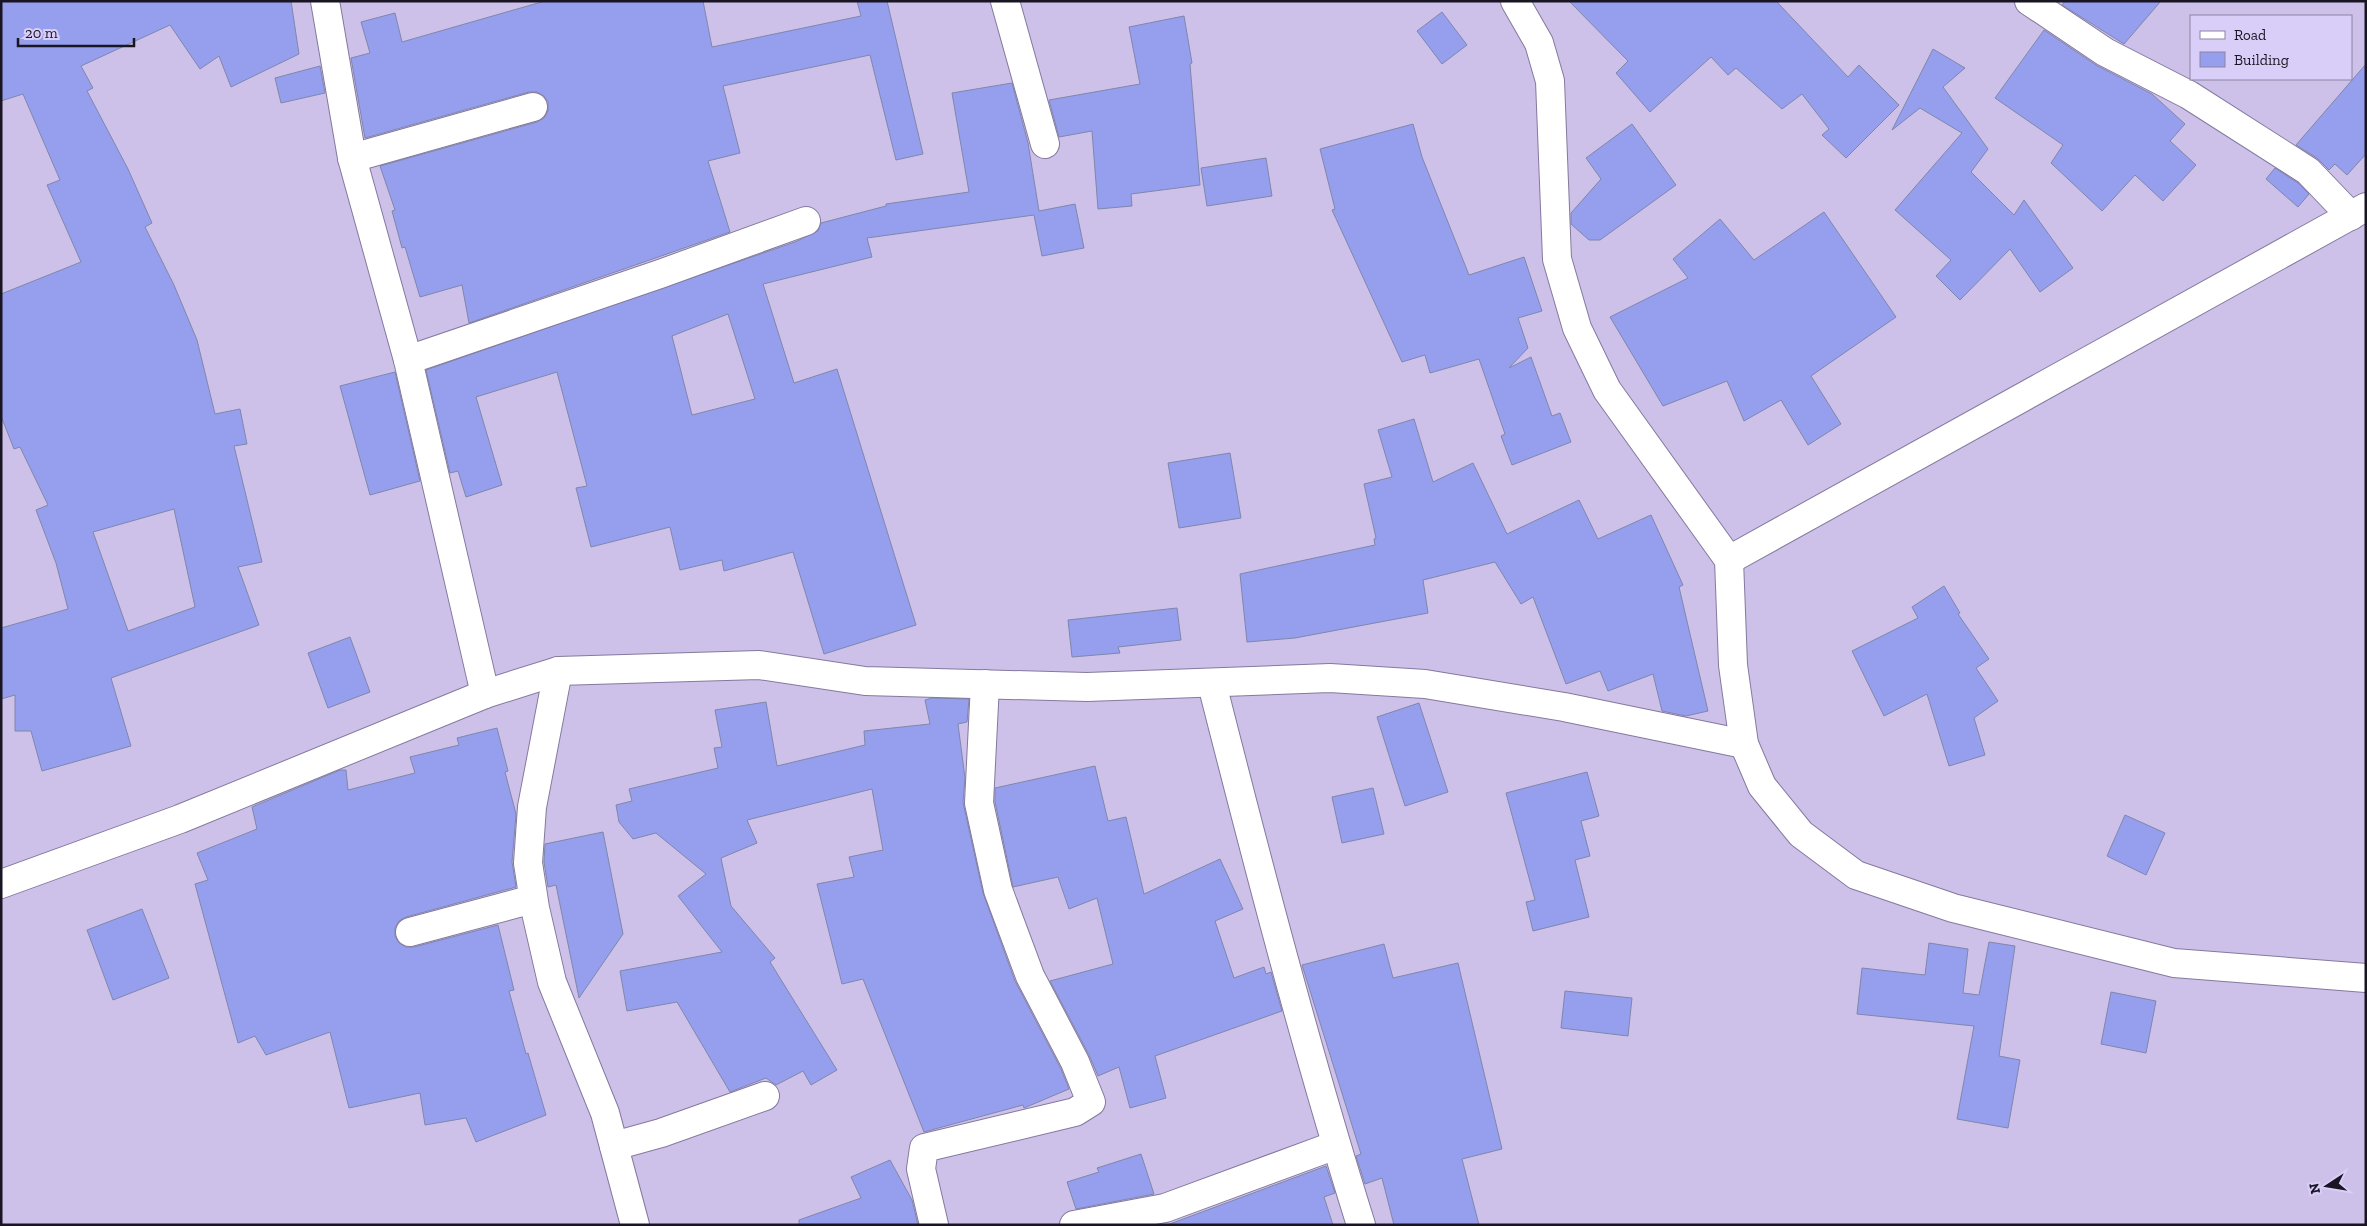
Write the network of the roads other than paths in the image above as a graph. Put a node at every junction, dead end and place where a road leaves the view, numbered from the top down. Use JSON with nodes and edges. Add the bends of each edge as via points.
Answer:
{"nodes":[{"id":1,"x":324,"y":1,"type":"edge"},
{"id":2,"x":1005,"y":1,"type":"edge"},
{"id":3,"x":1515,"y":1,"type":"edge"},
{"id":4,"x":2029,"y":1,"type":"edge"},
{"id":5,"x":533,"y":107,"type":"dead end"},
{"id":6,"x":1045,"y":144,"type":"dead end"},
{"id":7,"x":352,"y":158,"type":"junction"},
{"id":8,"x":2358,"y":212,"type":"edge"},
{"id":9,"x":806,"y":221,"type":"dead end"},
{"id":10,"x":408,"y":360,"type":"junction"},
{"id":11,"x":1729,"y":560,"type":"junction"},
{"id":12,"x":558,"y":670,"type":"junction"},
{"id":13,"x":985,"y":684,"type":"junction"},
{"id":14,"x":1212,"y":684,"type":"junction"},
{"id":15,"x":485,"y":694,"type":"junction"},
{"id":16,"x":1744,"y":744,"type":"junction"},
{"id":17,"x":1,"y":884,"type":"edge"},
{"id":18,"x":534,"y":899,"type":"junction"},
{"id":19,"x":410,"y":932,"type":"dead end"},
{"id":20,"x":2366,"y":978,"type":"edge"},
{"id":21,"x":765,"y":1096,"type":"dead end"},
{"id":22,"x":1336,"y":1145,"type":"junction"},
{"id":23,"x":614,"y":1146,"type":"junction"},
{"id":24,"x":635,"y":1225,"type":"edge"},
{"id":25,"x":934,"y":1225,"type":"edge"},
{"id":26,"x":1074,"y":1225,"type":"edge"},
{"id":27,"x":1361,"y":1225,"type":"edge"}],
"edges":[{"from":1,"to":7,"type":"street"},
{"from":2,"to":6,"type":"street"},
{"from":3,"to":11,"type":"street","via":[[1539,43],[1550,81],[1558,259],[1577,328],[1607,390]]},
{"from":4,"to":8,"type":"street","via":[[2105,52],[2189,95],[2308,171]]},
{"from":5,"to":7,"type":"street"},
{"from":7,"to":10,"type":"street"},
{"from":8,"to":11,"type":"street"},
{"from":9,"to":10,"type":"street"},
{"from":10,"to":15,"type":"street"},
{"from":11,"to":16,"type":"street","via":[[1733,665]]},
{"from":12,"to":13,"type":"street","via":[[759,666],[865,681]]},
{"from":12,"to":15,"type":"street"},
{"from":12,"to":18,"type":"street","via":[[532,807],[528,863]]},
{"from":13,"to":14,"type":"street","via":[[1088,687]]},
{"from":13,"to":25,"type":"street","via":[[979,802],[998,890],[1030,976],[1075,1062],[1091,1102],[1075,1112],[924,1148],[921,1169]]},
{"from":14,"to":16,"type":"street","via":[[1330,678],[1425,684],[1564,707]]},
{"from":14,"to":22,"type":"street","via":[[1260,873]]},
{"from":15,"to":17,"type":"street","via":[[180,820]]},
{"from":16,"to":20,"type":"street","via":[[1762,786],[1801,834],[1856,875],[1953,908],[2174,963]]},
{"from":18,"to":19,"type":"street"},
{"from":18,"to":23,"type":"street","via":[[552,982]]},
{"from":21,"to":23,"type":"street"},
{"from":22,"to":26,"type":"street","via":[[1165,1208]]},
{"from":22,"to":27,"type":"street"},
{"from":23,"to":24,"type":"street"}]}
